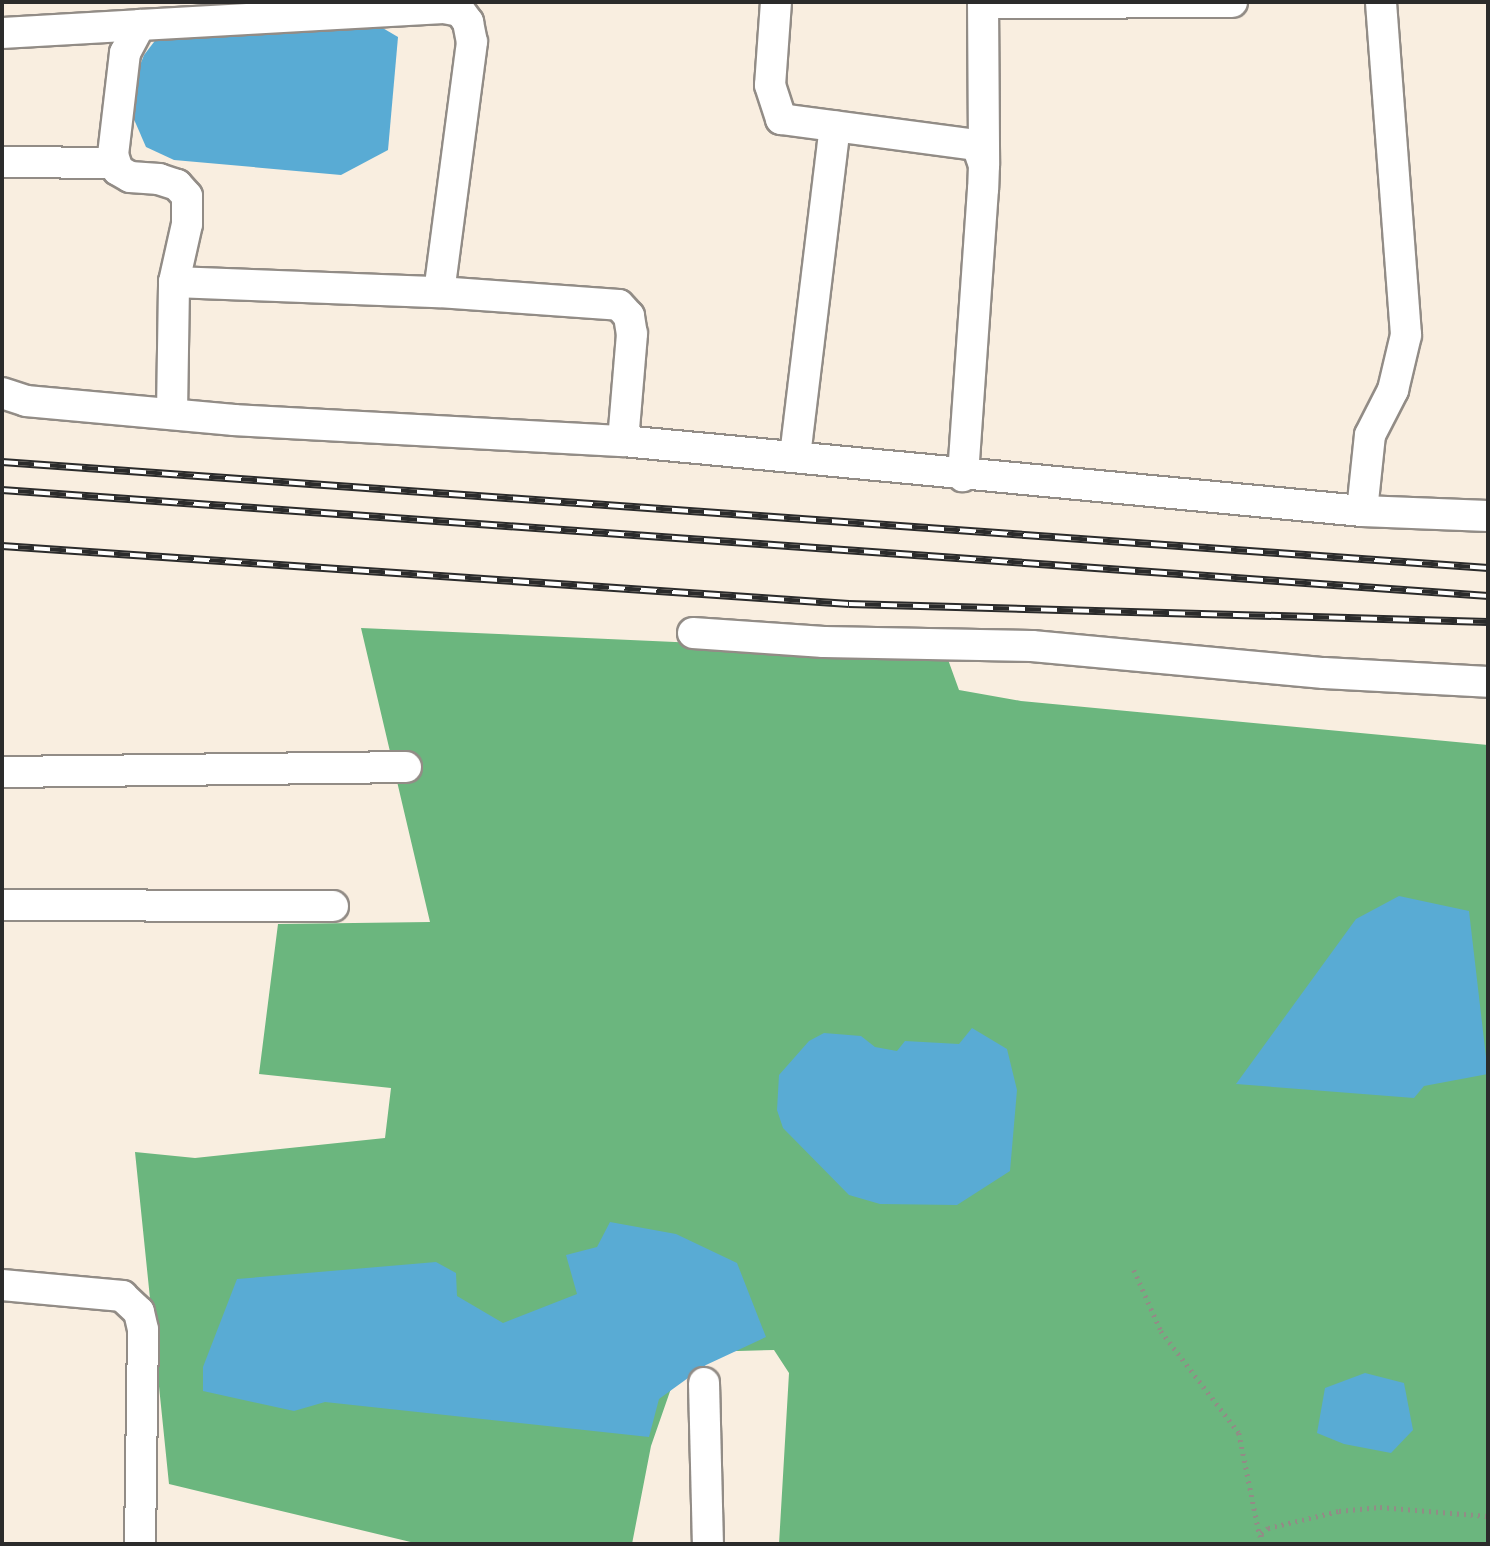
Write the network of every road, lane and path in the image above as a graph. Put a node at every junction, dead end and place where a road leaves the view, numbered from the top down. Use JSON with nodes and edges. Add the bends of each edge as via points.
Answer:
{"nodes":[{"id":1,"x":776,"y":2,"type":"edge"},
{"id":2,"x":983,"y":2,"type":"edge"},
{"id":3,"x":1232,"y":2,"type":"edge"},
{"id":4,"x":1381,"y":2,"type":"edge"},
{"id":5,"x":406,"y":6,"type":"edge"},
{"id":6,"x":140,"y":25,"type":"junction"},
{"id":7,"x":2,"y":33,"type":"edge"},
{"id":8,"x":835,"y":126,"type":"junction"},
{"id":9,"x":2,"y":162,"type":"edge"},
{"id":10,"x":114,"y":163,"type":"junction"},
{"id":11,"x":984,"y":165,"type":"junction"},
{"id":12,"x":174,"y":282,"type":"junction"},
{"id":13,"x":439,"y":292,"type":"junction"},
{"id":14,"x":2,"y":393,"type":"edge"},
{"id":15,"x":172,"y":413,"type":"junction"},
{"id":16,"x":623,"y":441,"type":"junction"},
{"id":17,"x":795,"y":456,"type":"junction"},
{"id":18,"x":963,"y":476,"type":"junction"},
{"id":19,"x":1362,"y":511,"type":"junction"},
{"id":20,"x":1488,"y":516,"type":"edge"},
{"id":21,"x":693,"y":633,"type":"dead end"},
{"id":22,"x":1488,"y":682,"type":"edge"},
{"id":23,"x":406,"y":767,"type":"dead end"},
{"id":24,"x":2,"y":772,"type":"edge"},
{"id":25,"x":2,"y":905,"type":"edge"},
{"id":26,"x":333,"y":906,"type":"dead end"},
{"id":27,"x":1134,"y":1270,"type":"dead end"},
{"id":28,"x":2,"y":1285,"type":"edge"},
{"id":29,"x":705,"y":1383,"type":"dead end"},
{"id":30,"x":1488,"y":1516,"type":"edge"},
{"id":31,"x":1260,"y":1537,"type":"junction"},
{"id":32,"x":140,"y":1544,"type":"edge"},
{"id":33,"x":708,"y":1544,"type":"edge"},
{"id":34,"x":1261,"y":1544,"type":"edge"}],
"edges":[{"from":1,"to":8,"type":"street","via":[[770,85],[781,119]]},
{"from":2,"to":3,"type":"street"},
{"from":2,"to":11,"type":"street"},
{"from":4,"to":19,"type":"street","via":[[1406,335],[1398,378],[1370,435]]},
{"from":5,"to":6,"type":"street"},
{"from":5,"to":13,"type":"street","via":[[460,11],[472,42]]},
{"from":6,"to":7,"type":"street"},
{"from":6,"to":10,"type":"street","via":[[125,52]]},
{"from":8,"to":11,"type":"street","via":[[960,139],[976,145]]},
{"from":8,"to":17,"type":"street"},
{"from":9,"to":10,"type":"street"},
{"from":10,"to":12,"type":"street","via":[[130,177],[177,185],[187,196],[187,225]]},
{"from":11,"to":18,"type":"street"},
{"from":12,"to":13,"type":"street"},
{"from":12,"to":15,"type":"street"},
{"from":13,"to":16,"type":"street","via":[[619,305],[629,316],[632,334]]},
{"from":14,"to":15,"type":"street","via":[[26,401]]},
{"from":15,"to":16,"type":"street"},
{"from":16,"to":17,"type":"street"},
{"from":17,"to":18,"type":"street"},
{"from":18,"to":19,"type":"street","via":[[1100,484]]},
{"from":19,"to":20,"type":"street"},
{"from":21,"to":22,"type":"street","via":[[824,642],[1032,646],[1324,673]]},
{"from":23,"to":24,"type":"street"},
{"from":25,"to":26,"type":"street"},
{"from":27,"to":31,"type":"path","via":[[1161,1331],[1239,1433]]},
{"from":28,"to":32,"type":"street","via":[[122,1296],[139,1312],[143,1330]]},
{"from":29,"to":33,"type":"street"},
{"from":30,"to":31,"type":"path","via":[[1364,1508],[1268,1528]]},
{"from":31,"to":34,"type":"path"}]}
